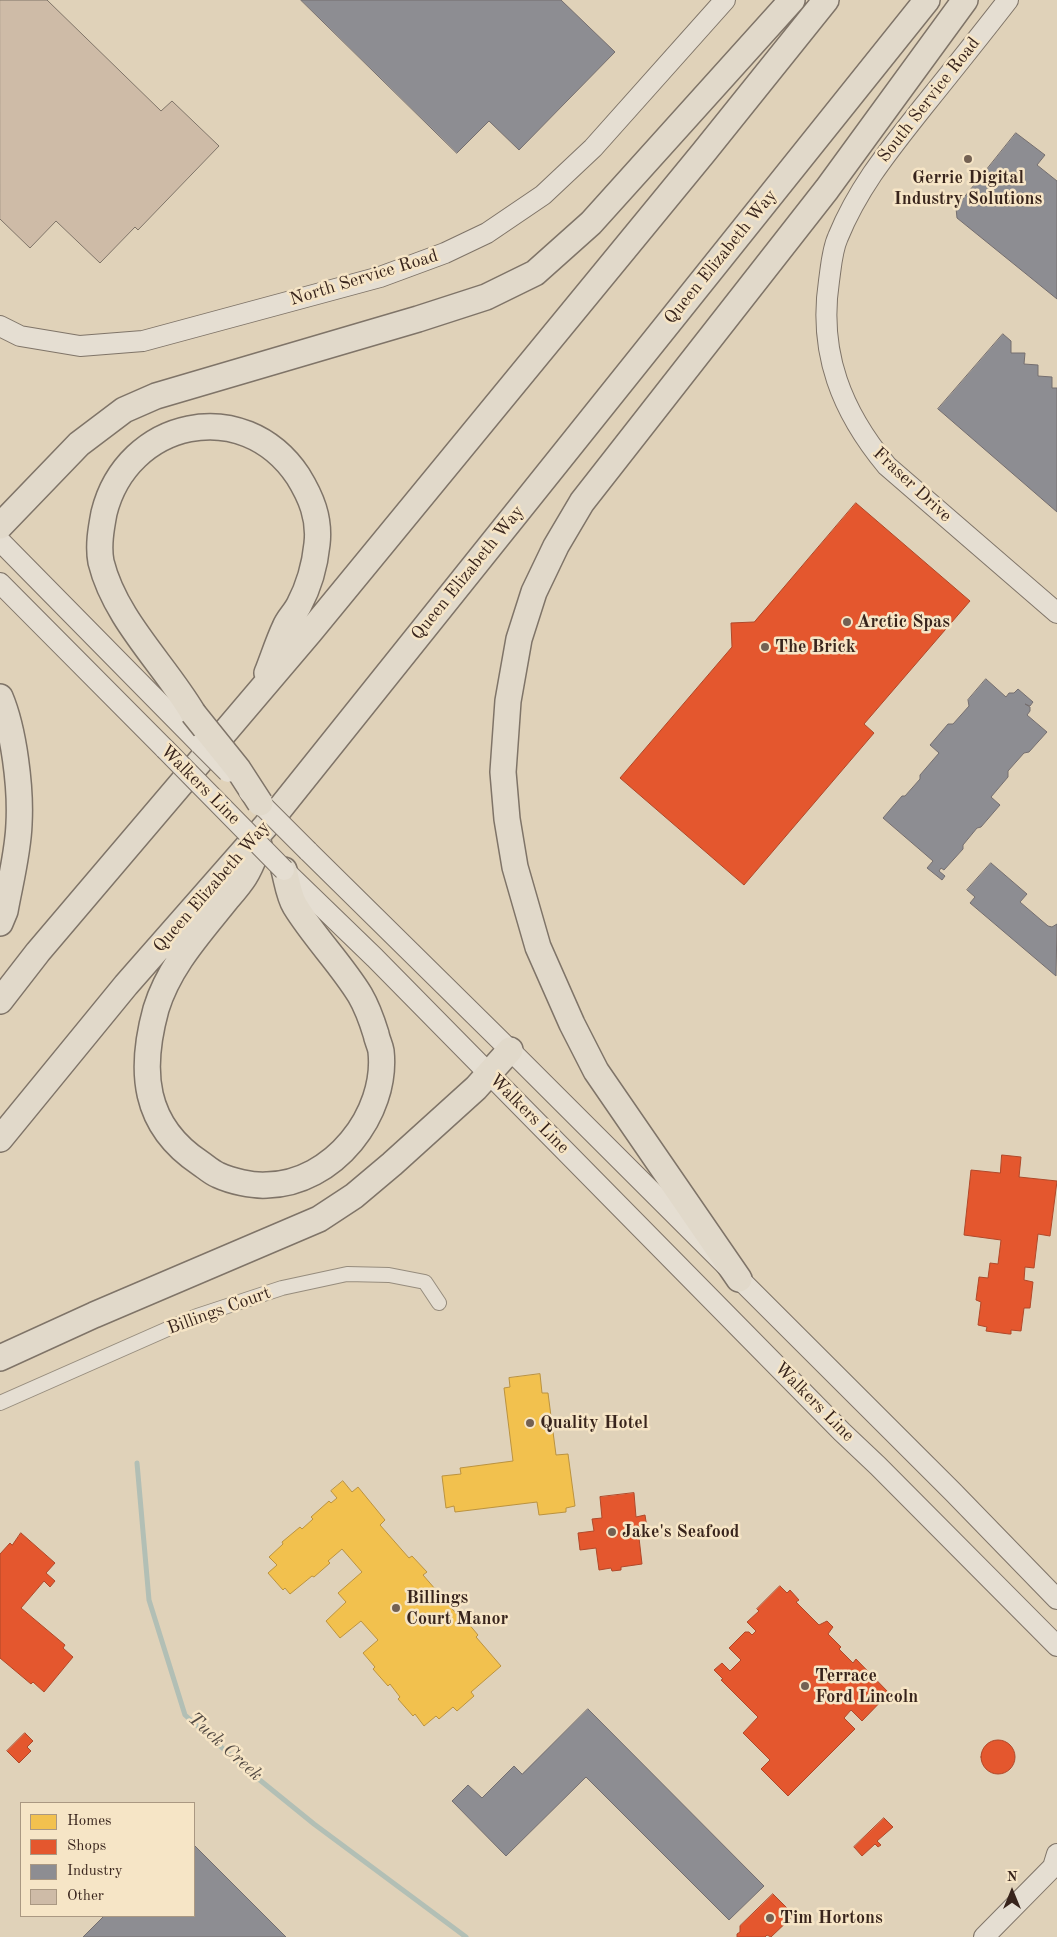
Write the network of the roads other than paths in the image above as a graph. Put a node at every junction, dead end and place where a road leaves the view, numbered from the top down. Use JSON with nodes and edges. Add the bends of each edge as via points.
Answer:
{"nodes":[{"id":1,"x":725,"y":0,"type":"edge"},
{"id":2,"x":792,"y":0,"type":"edge"},
{"id":3,"x":826,"y":0,"type":"edge"},
{"id":4,"x":927,"y":0,"type":"edge"},
{"id":5,"x":965,"y":0,"type":"edge"},
{"id":6,"x":1008,"y":0,"type":"edge"},
{"id":7,"x":854,"y":204,"type":"joint"},
{"id":8,"x":0,"y":326,"type":"edge"},
{"id":9,"x":0,"y":526,"type":"edge"},
{"id":10,"x":0,"y":540,"type":"edge"},
{"id":11,"x":0,"y":583,"type":"edge"},
{"id":12,"x":1057,"y":613,"type":"edge"},
{"id":13,"x":0,"y":696,"type":"edge"},
{"id":14,"x":265,"y":812,"type":"junction"},
{"id":15,"x":284,"y":870,"type":"junction"},
{"id":16,"x":0,"y":923,"type":"edge"},
{"id":17,"x":38,"y":952,"type":"junction"},
{"id":18,"x":0,"y":1001,"type":"edge"},
{"id":19,"x":510,"y":1050,"type":"junction"},
{"id":20,"x":488,"y":1074,"type":"junction"},
{"id":21,"x":0,"y":1139,"type":"edge"},
{"id":22,"x":739,"y":1279,"type":"junction"},
{"id":23,"x":439,"y":1303,"type":"dead end"},
{"id":24,"x":0,"y":1358,"type":"edge"},
{"id":25,"x":0,"y":1403,"type":"edge"},
{"id":26,"x":1057,"y":1598,"type":"edge"},
{"id":27,"x":1057,"y":1646,"type":"edge"},
{"id":28,"x":1056,"y":1862,"type":"edge"},
{"id":29,"x":984,"y":1937,"type":"edge"}],
"edges":[{"from":1,"to":8,"type":"main road","name":"North Service Road","via":[[593,148],[543,195],[487,233],[445,253],[380,277],[144,341],[80,346],[20,336]]},
{"from":2,"to":9,"type":"highway","via":[[591,223],[535,273],[478,300],[156,396],[124,410],[79,444]]},
{"from":3,"to":17,"type":"highway","via":[[310,632]]},
{"from":4,"to":14,"type":"highway","name":"Queen Elizabeth Way"},
{"from":5,"to":22,"type":"highway","via":[[827,189],[582,502],[534,592],[519,639],[508,701],[503,772],[507,819],[515,867],[538,947],[596,1071]]},
{"from":6,"to":7,"type":"main road","name":"South Service Road","via":[[874,168]]},
{"from":7,"to":12,"type":"main road","name":"Fraser Drive","via":[[837,238],[827,295],[826,326],[838,387],[868,442],[888,466]]},
{"from":10,"to":14,"type":"main road","name":"Walkers Line","bridge":true},
{"from":11,"to":15,"type":"main road","name":"Walkers Line","bridge":true},
{"from":13,"to":16,"type":"highway","via":[[17,773],[19,825],[5,911]]},
{"from":14,"to":15,"type":"highway","via":[[246,876],[182,956],[168,980],[157,1007],[146,1059],[154,1108],[162,1127],[175,1144],[217,1175],[267,1185],[311,1174],[354,1140],[367,1120],[380,1075],[381,1050],[361,996],[294,904]]},
{"from":14,"to":17,"type":"highway","bridge":true,"via":[[238,769],[193,713],[130,625],[101,561],[100,531],[118,477],[140,453],[164,437],[187,430],[228,428],[259,438],[286,460],[308,493],[317,518],[314,566],[264,678]]},
{"from":14,"to":19,"type":"main road","name":"Walkers Line","bridge":true},
{"from":14,"to":21,"type":"highway","name":"Queen Elizabeth Way"},
{"from":15,"to":20,"type":"main road","name":"Walkers Line"},
{"from":17,"to":18,"type":"highway"},
{"from":19,"to":20,"type":"highway"},
{"from":19,"to":22,"type":"main road","name":"Walkers Line"},
{"from":20,"to":24,"type":"highway","via":[[392,1164],[354,1196],[319,1219]]},
{"from":20,"to":27,"type":"main road","name":"Walkers Line"},
{"from":22,"to":26,"type":"main road","name":"Walkers Line"},
{"from":23,"to":25,"type":"street","name":"Billings Court","via":[[425,1282],[389,1275],[347,1274],[282,1288],[197,1316]]},
{"from":28,"to":29,"type":"main road"}]}
